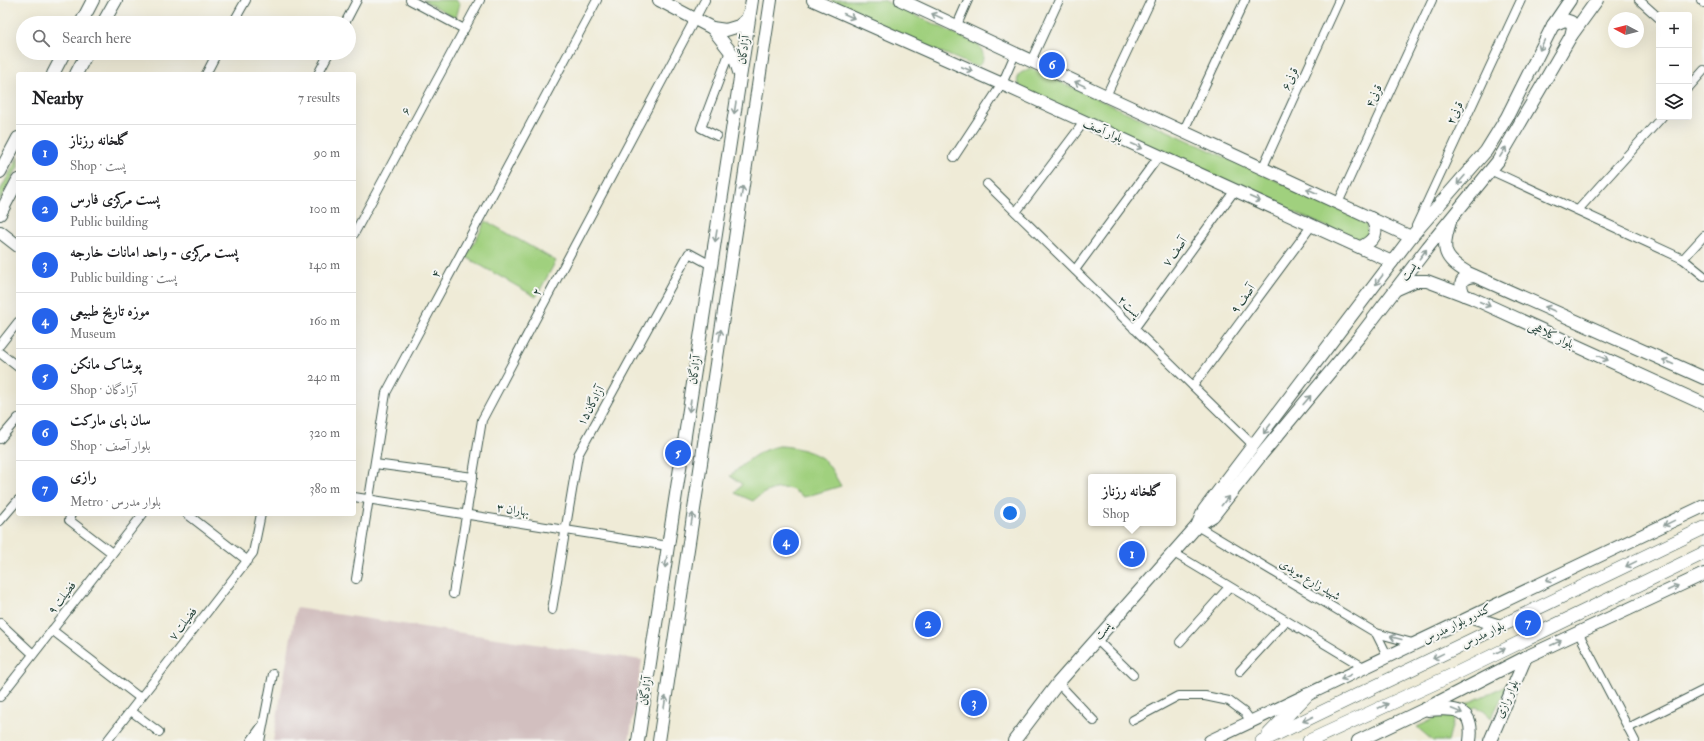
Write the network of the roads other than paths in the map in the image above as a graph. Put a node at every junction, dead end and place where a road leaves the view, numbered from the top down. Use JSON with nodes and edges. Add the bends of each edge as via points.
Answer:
{"nodes":[{"id":1,"x":93,"y":0,"type":"edge"},
{"id":2,"x":116,"y":0,"type":"edge"},
{"id":3,"x":246,"y":0,"type":"edge"},
{"id":4,"x":358,"y":0,"type":"edge"},
{"id":5,"x":410,"y":0,"type":"edge"},
{"id":6,"x":480,"y":0,"type":"edge"},
{"id":7,"x":597,"y":0,"type":"edge"},
{"id":8,"x":659,"y":0,"type":"edge"},
{"id":9,"x":705,"y":0,"type":"edge"},
{"id":10,"x":771,"y":0,"type":"edge"},
{"id":11,"x":901,"y":0,"type":"edge"},
{"id":12,"x":968,"y":0,"type":"edge"},
{"id":13,"x":1059,"y":0,"type":"edge"},
{"id":14,"x":1151,"y":0,"type":"edge"},
{"id":15,"x":1245,"y":0,"type":"edge"},
{"id":16,"x":1339,"y":0,"type":"edge"},
{"id":17,"x":1432,"y":0,"type":"edge"},
{"id":18,"x":1521,"y":0,"type":"edge"},
{"id":19,"x":1570,"y":0,"type":"edge"},
{"id":20,"x":1597,"y":0,"type":"edge"},
{"id":21,"x":1639,"y":0,"type":"edge"},
{"id":22,"x":1701,"y":0,"type":"edge"},
{"id":23,"x":820,"y":1,"type":"edge"},
{"id":24,"x":1704,"y":3,"type":"edge"},
{"id":25,"x":751,"y":4,"type":"edge"},
{"id":26,"x":1656,"y":15,"type":"edge"},
{"id":27,"x":85,"y":16,"type":"edge"},
{"id":28,"x":107,"y":16,"type":"edge"},
{"id":29,"x":237,"y":16,"type":"edge"},
{"id":30,"x":349,"y":16,"type":"edge"},
{"id":31,"x":695,"y":19,"type":"junction"},
{"id":32,"x":957,"y":25,"type":"junction"},
{"id":33,"x":1553,"y":25,"type":"junction"},
{"id":34,"x":712,"y":28,"type":"junction"},
{"id":35,"x":464,"y":29,"type":"junction"},
{"id":36,"x":1570,"y":36,"type":"junction"},
{"id":37,"x":730,"y":51,"type":"junction"},
{"id":38,"x":1015,"y":54,"type":"junction"},
{"id":39,"x":60,"y":60,"type":"edge"},
{"id":40,"x":83,"y":60,"type":"edge"},
{"id":41,"x":213,"y":60,"type":"edge"},
{"id":42,"x":325,"y":60,"type":"edge"},
{"id":43,"x":1031,"y":61,"type":"junction"},
{"id":44,"x":1704,"y":70,"type":"edge"},
{"id":45,"x":54,"y":72,"type":"edge"},
{"id":46,"x":77,"y":72,"type":"edge"},
{"id":47,"x":207,"y":72,"type":"edge"},
{"id":48,"x":319,"y":72,"type":"edge"},
{"id":49,"x":740,"y":80,"type":"junction"},
{"id":50,"x":1002,"y":84,"type":"junction"},
{"id":51,"x":1692,"y":84,"type":"edge"},
{"id":52,"x":1106,"y":96,"type":"junction"},
{"id":53,"x":1659,"y":120,"type":"edge"},
{"id":54,"x":1084,"y":122,"type":"junction"},
{"id":55,"x":1183,"y":132,"type":"junction"},
{"id":56,"x":717,"y":136,"type":"dead end"},
{"id":57,"x":16,"y":142,"type":"edge"},
{"id":58,"x":1159,"y":156,"type":"junction"},
{"id":59,"x":954,"y":157,"type":"dead end"},
{"id":60,"x":1262,"y":168,"type":"junction"},
{"id":61,"x":1490,"y":170,"type":"junction"},
{"id":62,"x":0,"y":172,"type":"edge"},
{"id":63,"x":16,"y":184,"type":"edge"},
{"id":64,"x":987,"y":184,"type":"dead end"},
{"id":65,"x":1235,"y":190,"type":"junction"},
{"id":66,"x":1338,"y":203,"type":"junction"},
{"id":67,"x":1578,"y":210,"type":"junction"},
{"id":68,"x":1016,"y":212,"type":"junction"},
{"id":69,"x":0,"y":214,"type":"edge"},
{"id":70,"x":1452,"y":217,"type":"junction"},
{"id":71,"x":1371,"y":218,"type":"junction"},
{"id":72,"x":1312,"y":225,"type":"junction"},
{"id":73,"x":356,"y":230,"type":"edge"},
{"id":74,"x":0,"y":232,"type":"edge"},
{"id":75,"x":1704,"y":236,"type":"edge"},
{"id":76,"x":1411,"y":237,"type":"junction"},
{"id":77,"x":16,"y":244,"type":"edge"},
{"id":78,"x":1361,"y":247,"type":"junction"},
{"id":79,"x":1683,"y":259,"type":"junction"},
{"id":80,"x":1392,"y":262,"type":"junction"},
{"id":81,"x":711,"y":265,"type":"junction"},
{"id":82,"x":1075,"y":270,"type":"junction"},
{"id":83,"x":1474,"y":276,"type":"junction"},
{"id":84,"x":1704,"y":276,"type":"edge"},
{"id":85,"x":1396,"y":289,"type":"junction"},
{"id":86,"x":1464,"y":295,"type":"junction"},
{"id":87,"x":16,"y":325,"type":"edge"},
{"id":88,"x":1345,"y":325,"type":"junction"},
{"id":89,"x":1134,"y":329,"type":"junction"},
{"id":90,"x":1360,"y":336,"type":"junction"},
{"id":91,"x":0,"y":345,"type":"edge"},
{"id":92,"x":0,"y":353,"type":"edge"},
{"id":93,"x":697,"y":358,"type":"junction"},
{"id":94,"x":716,"y":361,"type":"junction"},
{"id":95,"x":16,"y":365,"type":"edge"},
{"id":96,"x":1704,"y":378,"type":"edge"},
{"id":97,"x":1193,"y":386,"type":"junction"},
{"id":98,"x":1704,"y":404,"type":"edge"},
{"id":99,"x":16,"y":420,"type":"edge"},
{"id":100,"x":0,"y":439,"type":"edge"},
{"id":101,"x":1258,"y":450,"type":"junction"},
{"id":102,"x":375,"y":464,"type":"junction"},
{"id":103,"x":473,"y":477,"type":"junction"},
{"id":104,"x":356,"y":497,"type":"edge"},
{"id":105,"x":369,"y":500,"type":"junction"},
{"id":106,"x":16,"y":502,"type":"edge"},
{"id":107,"x":1704,"y":506,"type":"edge"},
{"id":108,"x":466,"y":515,"type":"junction"},
{"id":109,"x":70,"y":516,"type":"edge"},
{"id":110,"x":141,"y":516,"type":"edge"},
{"id":111,"x":190,"y":516,"type":"edge"},
{"id":112,"x":261,"y":516,"type":"edge"},
{"id":113,"x":0,"y":521,"type":"edge"},
{"id":114,"x":1197,"y":526,"type":"junction"},
{"id":115,"x":565,"y":530,"type":"junction"},
{"id":116,"x":1701,"y":530,"type":"edge"},
{"id":117,"x":1704,"y":544,"type":"edge"},
{"id":118,"x":668,"y":546,"type":"junction"},
{"id":119,"x":112,"y":553,"type":"junction"},
{"id":120,"x":1174,"y":553,"type":"junction"},
{"id":121,"x":1704,"y":553,"type":"edge"},
{"id":122,"x":248,"y":561,"type":"junction"},
{"id":123,"x":1704,"y":574,"type":"edge"},
{"id":124,"x":356,"y":578,"type":"dead end"},
{"id":125,"x":1229,"y":587,"type":"junction"},
{"id":126,"x":453,"y":594,"type":"dead end"},
{"id":127,"x":552,"y":610,"type":"dead end"},
{"id":128,"x":1472,"y":617,"type":"junction"},
{"id":129,"x":1286,"y":621,"type":"junction"},
{"id":130,"x":0,"y":623,"type":"edge"},
{"id":131,"x":1500,"y":626,"type":"junction"},
{"id":132,"x":52,"y":630,"type":"junction"},
{"id":133,"x":1578,"y":632,"type":"junction"},
{"id":134,"x":1376,"y":633,"type":"junction"},
{"id":135,"x":1096,"y":639,"type":"junction"},
{"id":136,"x":1180,"y":642,"type":"dead end"},
{"id":137,"x":1416,"y":644,"type":"junction"},
{"id":138,"x":33,"y":654,"type":"junction"},
{"id":139,"x":1388,"y":657,"type":"junction"},
{"id":140,"x":1526,"y":657,"type":"junction"},
{"id":141,"x":1365,"y":668,"type":"junction"},
{"id":142,"x":1240,"y":671,"type":"dead end"},
{"id":143,"x":273,"y":674,"type":"dead end"},
{"id":144,"x":1133,"y":675,"type":"dead end"},
{"id":145,"x":1058,"y":683,"type":"junction"},
{"id":146,"x":1704,"y":690,"type":"edge"},
{"id":147,"x":1307,"y":695,"type":"junction"},
{"id":148,"x":0,"y":696,"type":"edge"},
{"id":149,"x":140,"y":698,"type":"junction"},
{"id":150,"x":1423,"y":710,"type":"junction"},
{"id":151,"x":131,"y":711,"type":"junction"},
{"id":152,"x":1133,"y":720,"type":"dead end"},
{"id":153,"x":1094,"y":721,"type":"dead end"},
{"id":154,"x":1251,"y":721,"type":"junction"},
{"id":155,"x":263,"y":726,"type":"junction"},
{"id":156,"x":1628,"y":728,"type":"junction"},
{"id":157,"x":160,"y":732,"type":"dead end"},
{"id":158,"x":111,"y":740,"type":"edge"},
{"id":159,"x":1470,"y":740,"type":"edge"},
{"id":160,"x":251,"y":741,"type":"edge"},
{"id":161,"x":260,"y":741,"type":"edge"},
{"id":162,"x":638,"y":741,"type":"edge"},
{"id":163,"x":659,"y":741,"type":"edge"},
{"id":164,"x":1014,"y":741,"type":"edge"},
{"id":165,"x":1210,"y":741,"type":"edge"},
{"id":166,"x":1262,"y":741,"type":"edge"},
{"id":167,"x":1309,"y":741,"type":"edge"},
{"id":168,"x":1358,"y":741,"type":"edge"},
{"id":169,"x":1490,"y":741,"type":"edge"},
{"id":170,"x":1635,"y":741,"type":"edge"}],
"edges":[{"from":1,"to":27,"type":"main road"},
{"from":2,"to":28,"type":"main road"},
{"from":3,"to":29,"type":"street"},
{"from":4,"to":30,"type":"street"},
{"from":5,"to":35,"type":"street"},
{"from":6,"to":35,"type":"street","name":"۶"},
{"from":7,"to":102,"type":"street","name":"۴","via":[[386,393]]},
{"from":8,"to":31,"type":"main road"},
{"from":9,"to":31,"type":"street","name":"۲"},
{"from":94,"to":10,"type":"main road","name":"آزادگان","one_way":true},
{"from":32,"to":11,"type":"main road","one_way":true},
{"from":12,"to":32,"type":"street"},
{"from":13,"to":43,"type":"street"},
{"from":14,"to":52,"type":"street"},
{"from":15,"to":55,"type":"street"},
{"from":16,"to":60,"type":"street","name":"قرنی۶"},
{"from":17,"to":66,"type":"street","name":"قرنی۴"},
{"from":18,"to":76,"type":"street","name":"قرنی۲"},
{"from":19,"to":33,"type":"main road","name":"پست"},
{"from":20,"to":36,"type":"main road","name":"پست"},
{"from":21,"to":26,"type":"street"},
{"from":22,"to":24,"type":"street"},
{"from":23,"to":50,"type":"main road","name":"بلوار آصف","one_way":true},
{"from":25,"to":34,"type":"main road","via":[[747,19],[739,26],[726,30]]},
{"from":25,"to":49,"type":"main road","name":"آزادگان"},
{"from":31,"to":34,"type":"main road"},
{"from":31,"to":103,"type":"street","name":"۲","via":[[482,420]]},
{"from":32,"to":38,"type":"main road"},
{"from":33,"to":36,"type":"main road","via":[[1565,20],[1571,22],[1573,27]]},
{"from":33,"to":76,"type":"main road","name":"پست","one_way":true,"via":[[1507,117],[1486,151]]},
{"from":34,"to":37,"type":"main road"},
{"from":35,"to":73,"type":"street","name":"۶"},
{"from":61,"to":36,"type":"main road","name":"پست","one_way":true,"via":[[1520,124]]},
{"from":37,"to":49,"type":"main road","via":[[739,68]]},
{"from":37,"to":56,"type":"street","via":[[701,128]]},
{"from":38,"to":43,"type":"main road"},
{"from":38,"to":50,"type":"street"},
{"from":39,"to":45,"type":"main road"},
{"from":40,"to":46,"type":"main road"},
{"from":41,"to":47,"type":"street"},
{"from":42,"to":48,"type":"street"},
{"from":52,"to":43,"type":"main road","one_way":true},
{"from":44,"to":51,"type":"street"},
{"from":49,"to":81,"type":"main road","name":"آزادگان","one_way":true},
{"from":50,"to":54,"type":"main road","name":"بلوار آصف"},
{"from":50,"to":59,"type":"street"},
{"from":52,"to":55,"type":"main road"},
{"from":53,"to":67,"type":"street"},
{"from":54,"to":58,"type":"main road","name":"بلوار آصف","one_way":true},
{"from":54,"to":68,"type":"street"},
{"from":55,"to":60,"type":"main road"},
{"from":57,"to":62,"type":"main road"},
{"from":58,"to":65,"type":"main road","name":"بلوار آصف"},
{"from":58,"to":82,"type":"street"},
{"from":66,"to":60,"type":"main road","one_way":true},
{"from":61,"to":67,"type":"street"},
{"from":61,"to":70,"type":"main road","name":"پست"},
{"from":63,"to":69,"type":"main road"},
{"from":64,"to":68,"type":"street","name":"پست۲"},
{"from":65,"to":72,"type":"main road","name":"بلوار آصف","one_way":true},
{"from":65,"to":89,"type":"street","name":"۷ آصف"},
{"from":66,"to":71,"type":"main road"},
{"from":67,"to":79,"type":"street"},
{"from":68,"to":82,"type":"street","name":"پست۲"},
{"from":70,"to":83,"type":"main road","name":"بلوار کلاهچی","via":[[1446,236],[1445,251],[1452,264]]},
{"from":85,"to":70,"type":"main road","name":"پست","one_way":true},
{"from":71,"to":76,"type":"main road"},
{"from":71,"to":78,"type":"main road","via":[[1376,225],[1375,235],[1369,243]]},
{"from":72,"to":78,"type":"main road","name":"بلوار آصف"},
{"from":72,"to":97,"type":"street","name":"۹ آصف"},
{"from":74,"to":77,"type":"main road"},
{"from":75,"to":79,"type":"street"},
{"from":76,"to":80,"type":"main road","name":"پست"},
{"from":78,"to":80,"type":"main road","name":"بلوار آصف"},
{"from":79,"to":84,"type":"street"},
{"from":80,"to":88,"type":"main road","name":"پست","one_way":true},
{"from":81,"to":93,"type":"main road","name":"آزادگان"},
{"from":81,"to":115,"type":"street","name":"آزادگان۱۵","via":[[689,253],[685,260],[578,455]]},
{"from":82,"to":89,"type":"street","name":"پست۲"},
{"from":83,"to":86,"type":"main road","via":[[1462,280]]},
{"from":96,"to":83,"type":"main road","name":"بلوار کلاهچی","one_way":true},
{"from":85,"to":86,"type":"main road","name":"بلوار کلاهچی","via":[[1415,281],[1427,281]]},
{"from":85,"to":90,"type":"main road","name":"پست"},
{"from":86,"to":98,"type":"main road","name":"بلوار کلاهچی","one_way":true},
{"from":87,"to":91,"type":"street"},
{"from":88,"to":90,"type":"main road"},
{"from":88,"to":101,"type":"main road","name":"پست","one_way":true},
{"from":89,"to":97,"type":"street","name":"پست۲"},
{"from":101,"to":90,"type":"main road","name":"پست","one_way":true},
{"from":92,"to":95,"type":"street"},
{"from":93,"to":94,"type":"main road"},
{"from":93,"to":118,"type":"main road","name":"آزادگان","one_way":true},
{"from":163,"to":94,"type":"main road","name":"آزادگان","one_way":true},
{"from":97,"to":101,"type":"street","name":"پست۲"},
{"from":99,"to":100,"type":"street"},
{"from":101,"to":114,"type":"main road","name":"پست","via":[[1204,510]]},
{"from":102,"to":103,"type":"street"},
{"from":102,"to":105,"type":"street","name":"۴"},
{"from":103,"to":108,"type":"street","name":"۲"},
{"from":104,"to":105,"type":"street","name":"بهاران ۳"},
{"from":105,"to":108,"type":"street","name":"بهاران ۳"},
{"from":105,"to":124,"type":"street","name":"۴"},
{"from":106,"to":113,"type":"street"},
{"from":107,"to":128,"type":"main road","name":"کندرو بلوار مدرس","one_way":true},
{"from":108,"to":115,"type":"street","name":"بهاران ۳"},
{"from":108,"to":126,"type":"street","name":"۲"},
{"from":109,"to":119,"type":"street","via":[[69,520]]},
{"from":110,"to":119,"type":"street","name":"فضیلت ۹"},
{"from":111,"to":122,"type":"street"},
{"from":112,"to":122,"type":"street","name":"فضیلت ۷","via":[[253,553]]},
{"from":114,"to":120,"type":"main road","name":"پست"},
{"from":114,"to":134,"type":"street","name":"شهید زارع مویدی"},
{"from":115,"to":118,"type":"street","name":"بهاران ۳"},
{"from":115,"to":127,"type":"street","name":"آزادگان۱۵"},
{"from":116,"to":117,"type":"main road"},
{"from":116,"to":131,"type":"main road","name":"بلوار مدرس","one_way":true},
{"from":118,"to":162,"type":"main road","name":"آزادگان","one_way":true},
{"from":119,"to":132,"type":"street","name":"فضیلت ۹"},
{"from":120,"to":125,"type":"street"},
{"from":120,"to":135,"type":"main road","name":"پست"},
{"from":167,"to":121,"type":"main road","name":"بلوار مدرس","one_way":true,"via":[[1459,672]]},
{"from":122,"to":149,"type":"street","name":"فضیلت ۷"},
{"from":133,"to":123,"type":"main road","one_way":true},
{"from":125,"to":129,"type":"street"},
{"from":125,"to":136,"type":"street"},
{"from":128,"to":131,"type":"main road"},
{"from":128,"to":137,"type":"main road","name":"کندرو بلوار مدرس"},
{"from":129,"to":141,"type":"street"},
{"from":129,"to":142,"type":"street"},
{"from":130,"to":138,"type":"street"},
{"from":131,"to":166,"type":"main road","name":"بلوار مدرس","one_way":true},
{"from":132,"to":138,"type":"street","name":"فضیلت ۹"},
{"from":132,"to":149,"type":"street"},
{"from":140,"to":133,"type":"main road","one_way":true},
{"from":133,"to":156,"type":"street"},
{"from":137,"to":134,"type":"street","name":"شهید زارع مویدی","one_way":true},
{"from":134,"to":139,"type":"street"},
{"from":135,"to":144,"type":"street"},
{"from":135,"to":145,"type":"main road","name":"پست"},
{"from":137,"to":139,"type":"main road","name":"کندرو بلوار مدرس"},
{"from":138,"to":148,"type":"street","name":"فضیلت ۹"},
{"from":139,"to":141,"type":"main road","name":"کندرو بلوار مدرس"},
{"from":140,"to":150,"type":"main road"},
{"from":140,"to":169,"type":"main road","name":"بلوار رازی"},
{"from":141,"to":147,"type":"main road","name":"کندرو بلوار مدرس","one_way":true},
{"from":143,"to":155,"type":"street"},
{"from":145,"to":153,"type":"street"},
{"from":145,"to":164,"type":"main road","name":"پست"},
{"from":146,"to":156,"type":"street"},
{"from":147,"to":154,"type":"main road","name":"کندرو بلوار مدرس"},
{"from":147,"to":166,"type":"main road"},
{"from":149,"to":151,"type":"street","name":"فضیلت ۷"},
{"from":150,"to":159,"type":"main road","one_way":true,"via":[[1459,710],[1468,717],[1471,728]]},
{"from":150,"to":168,"type":"main road"},
{"from":151,"to":157,"type":"street"},
{"from":151,"to":158,"type":"street","name":"فضیلت ۷"},
{"from":152,"to":154,"type":"street","via":[[1178,696],[1205,696],[1229,701]]},
{"from":154,"to":165,"type":"main road","name":"کندرو بلوار مدرس"},
{"from":155,"to":160,"type":"street"},
{"from":155,"to":161,"type":"street"},
{"from":156,"to":170,"type":"street"}]}
